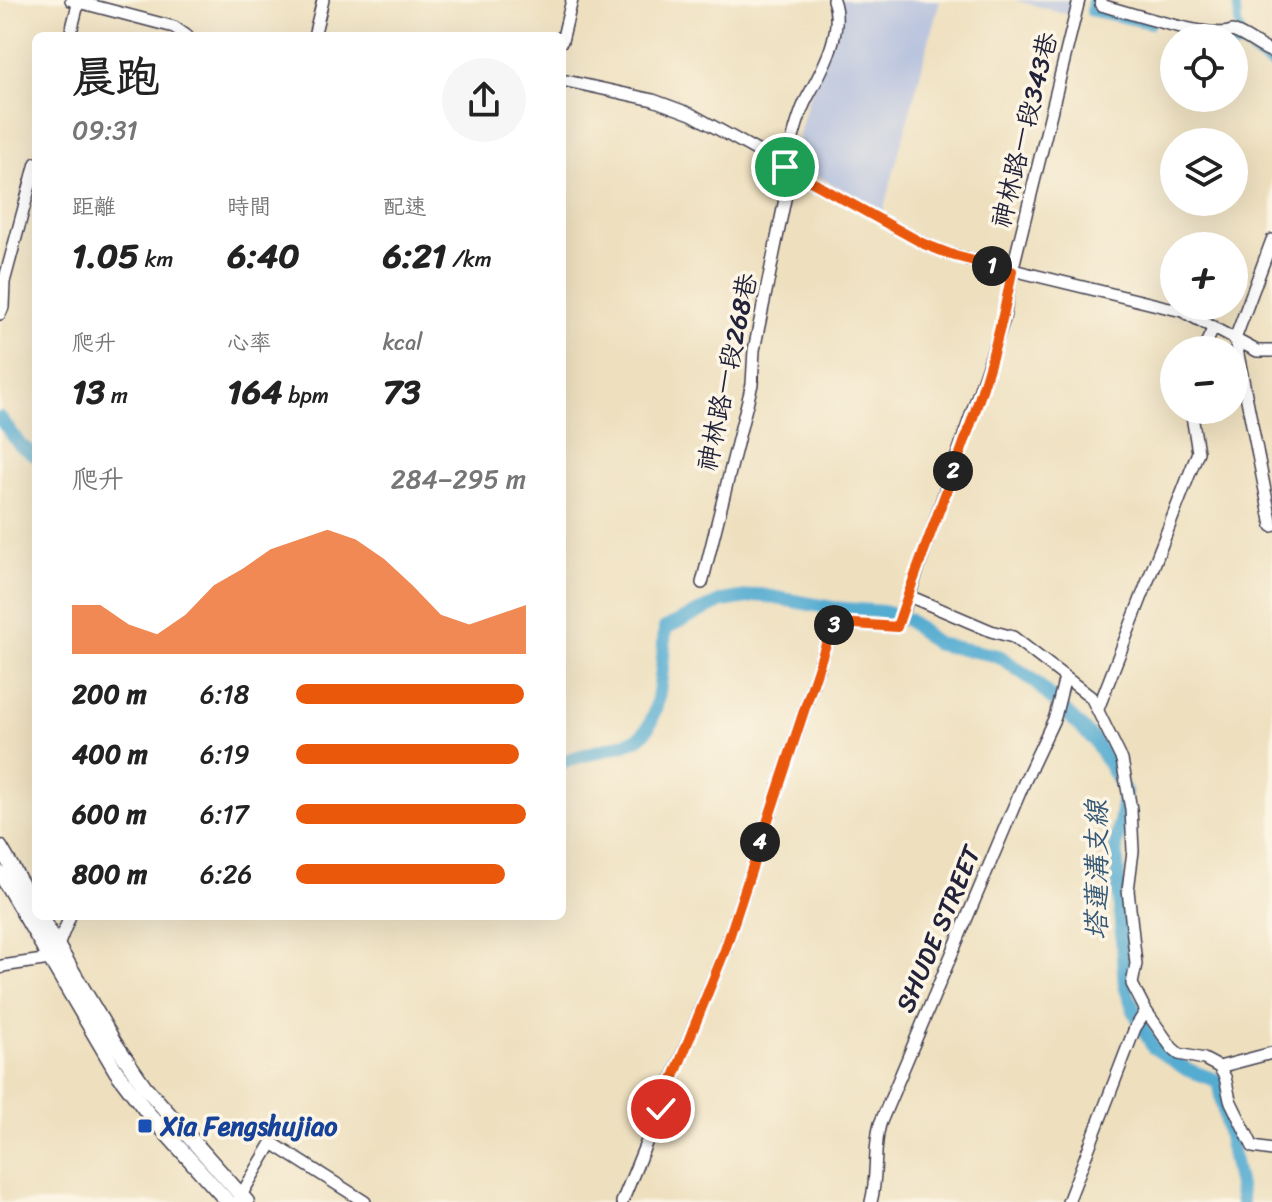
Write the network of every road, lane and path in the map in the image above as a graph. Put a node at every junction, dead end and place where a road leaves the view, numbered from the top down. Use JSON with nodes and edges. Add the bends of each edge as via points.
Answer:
{"nodes":[{"id":1,"x":323,"y":0,"type":"edge"},
{"id":2,"x":572,"y":0,"type":"edge"},
{"id":3,"x":833,"y":0,"type":"edge"},
{"id":4,"x":1079,"y":0,"type":"edge"},
{"id":5,"x":1101,"y":0,"type":"edge"},
{"id":6,"x":76,"y":1,"type":"edge"},
{"id":7,"x":71,"y":32,"type":"edge"},
{"id":8,"x":181,"y":32,"type":"edge"},
{"id":9,"x":315,"y":32,"type":"edge"},
{"id":10,"x":564,"y":32,"type":"edge"},
{"id":11,"x":1272,"y":52,"type":"edge"},
{"id":12,"x":566,"y":81,"type":"edge"},
{"id":13,"x":788,"y":168,"type":"junction"},
{"id":14,"x":32,"y":178,"type":"edge"},
{"id":15,"x":1272,"y":240,"type":"edge"},
{"id":16,"x":1012,"y":271,"type":"junction"},
{"id":17,"x":0,"y":314,"type":"edge"},
{"id":18,"x":1214,"y":327,"type":"junction"},
{"id":19,"x":1210,"y":336,"type":"edge"},
{"id":20,"x":1230,"y":336,"type":"edge"},
{"id":21,"x":1236,"y":336,"type":"edge"},
{"id":22,"x":1248,"y":346,"type":"edge"},
{"id":23,"x":1272,"y":351,"type":"edge"},
{"id":24,"x":1248,"y":405,"type":"edge"},
{"id":25,"x":1193,"y":424,"type":"edge"},
{"id":26,"x":1272,"y":526,"type":"edge"},
{"id":27,"x":702,"y":583,"type":"dead end"},
{"id":28,"x":909,"y":596,"type":"junction"},
{"id":29,"x":1065,"y":677,"type":"junction"},
{"id":30,"x":1098,"y":709,"type":"junction"},
{"id":31,"x":0,"y":847,"type":"edge"},
{"id":32,"x":0,"y":873,"type":"edge"},
{"id":33,"x":32,"y":902,"type":"edge"},
{"id":34,"x":42,"y":920,"type":"edge"},
{"id":35,"x":68,"y":920,"type":"edge"},
{"id":36,"x":54,"y":953,"type":"junction"},
{"id":37,"x":0,"y":968,"type":"edge"},
{"id":38,"x":1146,"y":1011,"type":"junction"},
{"id":39,"x":1272,"y":1053,"type":"edge"},
{"id":40,"x":1219,"y":1067,"type":"junction"},
{"id":41,"x":1272,"y":1150,"type":"edge"},
{"id":42,"x":238,"y":1200,"type":"edge"},
{"id":43,"x":365,"y":1202,"type":"edge"},
{"id":44,"x":622,"y":1202,"type":"edge"},
{"id":45,"x":871,"y":1202,"type":"edge"},
{"id":46,"x":1068,"y":1202,"type":"edge"}],
"edges":[{"from":1,"to":9,"type":"street"},
{"from":2,"to":10,"type":"street"},
{"from":3,"to":13,"type":"street","name":"神林路一段268巷","via":[[839,15]]},
{"from":4,"to":16,"type":"street","name":"神林路一段343巷"},
{"from":5,"to":11,"type":"street","via":[[1101,5],[1177,25],[1248,35],[1255,46]]},
{"from":6,"to":7,"type":"street"},
{"from":6,"to":8,"type":"street"},
{"from":12,"to":13,"type":"street","via":[[678,109]]},
{"from":13,"to":16,"type":"street","via":[[924,244]]},
{"from":13,"to":27,"type":"street","name":"神林路一段268巷","via":[[752,384]]},
{"from":14,"to":17,"type":"street"},
{"from":15,"to":21,"type":"street"},
{"from":16,"to":18,"type":"street","via":[[1182,311]]},
{"from":16,"to":28,"type":"street","name":"神林路一段343巷","via":[[1004,319]]},
{"from":18,"to":19,"type":"street"},
{"from":18,"to":20,"type":"street"},
{"from":22,"to":23,"type":"street"},
{"from":24,"to":26,"type":"street"},
{"from":25,"to":30,"type":"street","via":[[1198,452]]},
{"from":28,"to":29,"type":"street","via":[[1013,637]]},
{"from":28,"to":44,"type":"street","name":"神林路一段343巷","via":[[897,627],[832,626],[725,950]]},
{"from":29,"to":30,"type":"street"},
{"from":29,"to":45,"type":"street","name":"SHUDE STREET","via":[[1055,717],[880,1124]]},
{"from":30,"to":38,"type":"street","via":[[1122,760],[1131,809],[1128,890],[1136,964],[1132,984]]},
{"from":31,"to":33,"type":"main road"},
{"from":32,"to":36,"type":"main road"},
{"from":34,"to":36,"type":"main road"},
{"from":35,"to":36,"type":"street"},
{"from":36,"to":37,"type":"street"},
{"from":36,"to":42,"type":"main road","via":[[145,1087]]},
{"from":38,"to":40,"type":"street","via":[[1179,1054]]},
{"from":38,"to":46,"type":"street"},
{"from":39,"to":40,"type":"street"},
{"from":40,"to":41,"type":"street","via":[[1253,1147]]},
{"from":42,"to":43,"type":"street","via":[[272,1143]]}]}
